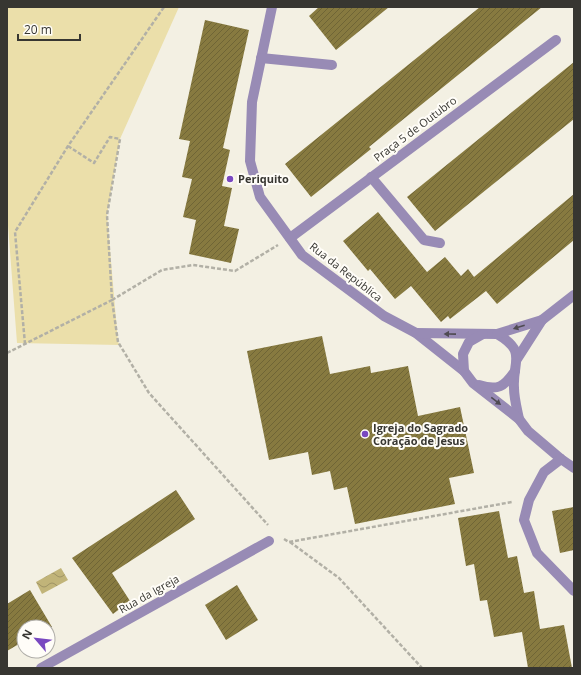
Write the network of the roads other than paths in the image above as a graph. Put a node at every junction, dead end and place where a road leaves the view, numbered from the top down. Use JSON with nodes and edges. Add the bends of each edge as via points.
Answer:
{"nodes":[{"id":1,"x":272,"y":7,"type":"edge"},
{"id":2,"x":556,"y":40,"type":"dead end"},
{"id":3,"x":261,"y":58,"type":"junction"},
{"id":4,"x":332,"y":65,"type":"dead end"},
{"id":5,"x":371,"y":177,"type":"junction"},
{"id":6,"x":290,"y":238,"type":"junction"},
{"id":7,"x":440,"y":243,"type":"dead end"},
{"id":8,"x":574,"y":295,"type":"edge"},
{"id":9,"x":542,"y":320,"type":"junction"},
{"id":10,"x":416,"y":333,"type":"junction"},
{"id":11,"x":483,"y":334,"type":"junction"},
{"id":12,"x":497,"y":334,"type":"junction"},
{"id":13,"x":516,"y":364,"type":"junction"},
{"id":14,"x":464,"y":371,"type":"junction"},
{"id":15,"x":473,"y":383,"type":"junction"},
{"id":16,"x":519,"y":419,"type":"junction"},
{"id":17,"x":561,"y":458,"type":"junction"},
{"id":18,"x":574,"y":468,"type":"edge"},
{"id":19,"x":274,"y":538,"type":"road end"},
{"id":20,"x":574,"y":591,"type":"edge"},
{"id":21,"x":41,"y":668,"type":"edge"}],
"edges":[{"from":1,"to":3,"type":"street","name":"Rua da República"},
{"from":2,"to":5,"type":"street","name":"Praça 5 de Outubro"},
{"from":3,"to":4,"type":"street"},
{"from":3,"to":6,"type":"street","name":"Rua da República","via":[[252,102],[250,161],[260,197]]},
{"from":5,"to":6,"type":"street","name":"Praça 5 de Outubro"},
{"from":5,"to":7,"type":"street","via":[[424,240]]},
{"from":6,"to":10,"type":"street","name":"Rua da República","via":[[302,255],[384,316]]},
{"from":8,"to":9,"type":"street"},
{"from":9,"to":12,"type":"street","one_way":true},
{"from":9,"to":13,"type":"street"},
{"from":11,"to":10,"type":"street","name":"Rua da República","one_way":true},
{"from":10,"to":14,"type":"street","name":"Rua da República"},
{"from":11,"to":12,"type":"street"},
{"from":11,"to":14,"type":"street","via":[[469,342],[463,354]]},
{"from":12,"to":13,"type":"street","via":[[508,340],[514,349]]},
{"from":13,"to":15,"type":"street","via":[[508,380],[498,388]]},
{"from":13,"to":16,"type":"street","via":[[513,387]]},
{"from":14,"to":15,"type":"street"},
{"from":15,"to":16,"type":"street","one_way":true},
{"from":16,"to":17,"type":"street","via":[[528,431]]},
{"from":17,"to":18,"type":"street"},
{"from":17,"to":20,"type":"street","via":[[544,472],[529,500],[524,520],[537,553]]},
{"from":19,"to":21,"type":"street","name":"Rua da Igreja"}]}
